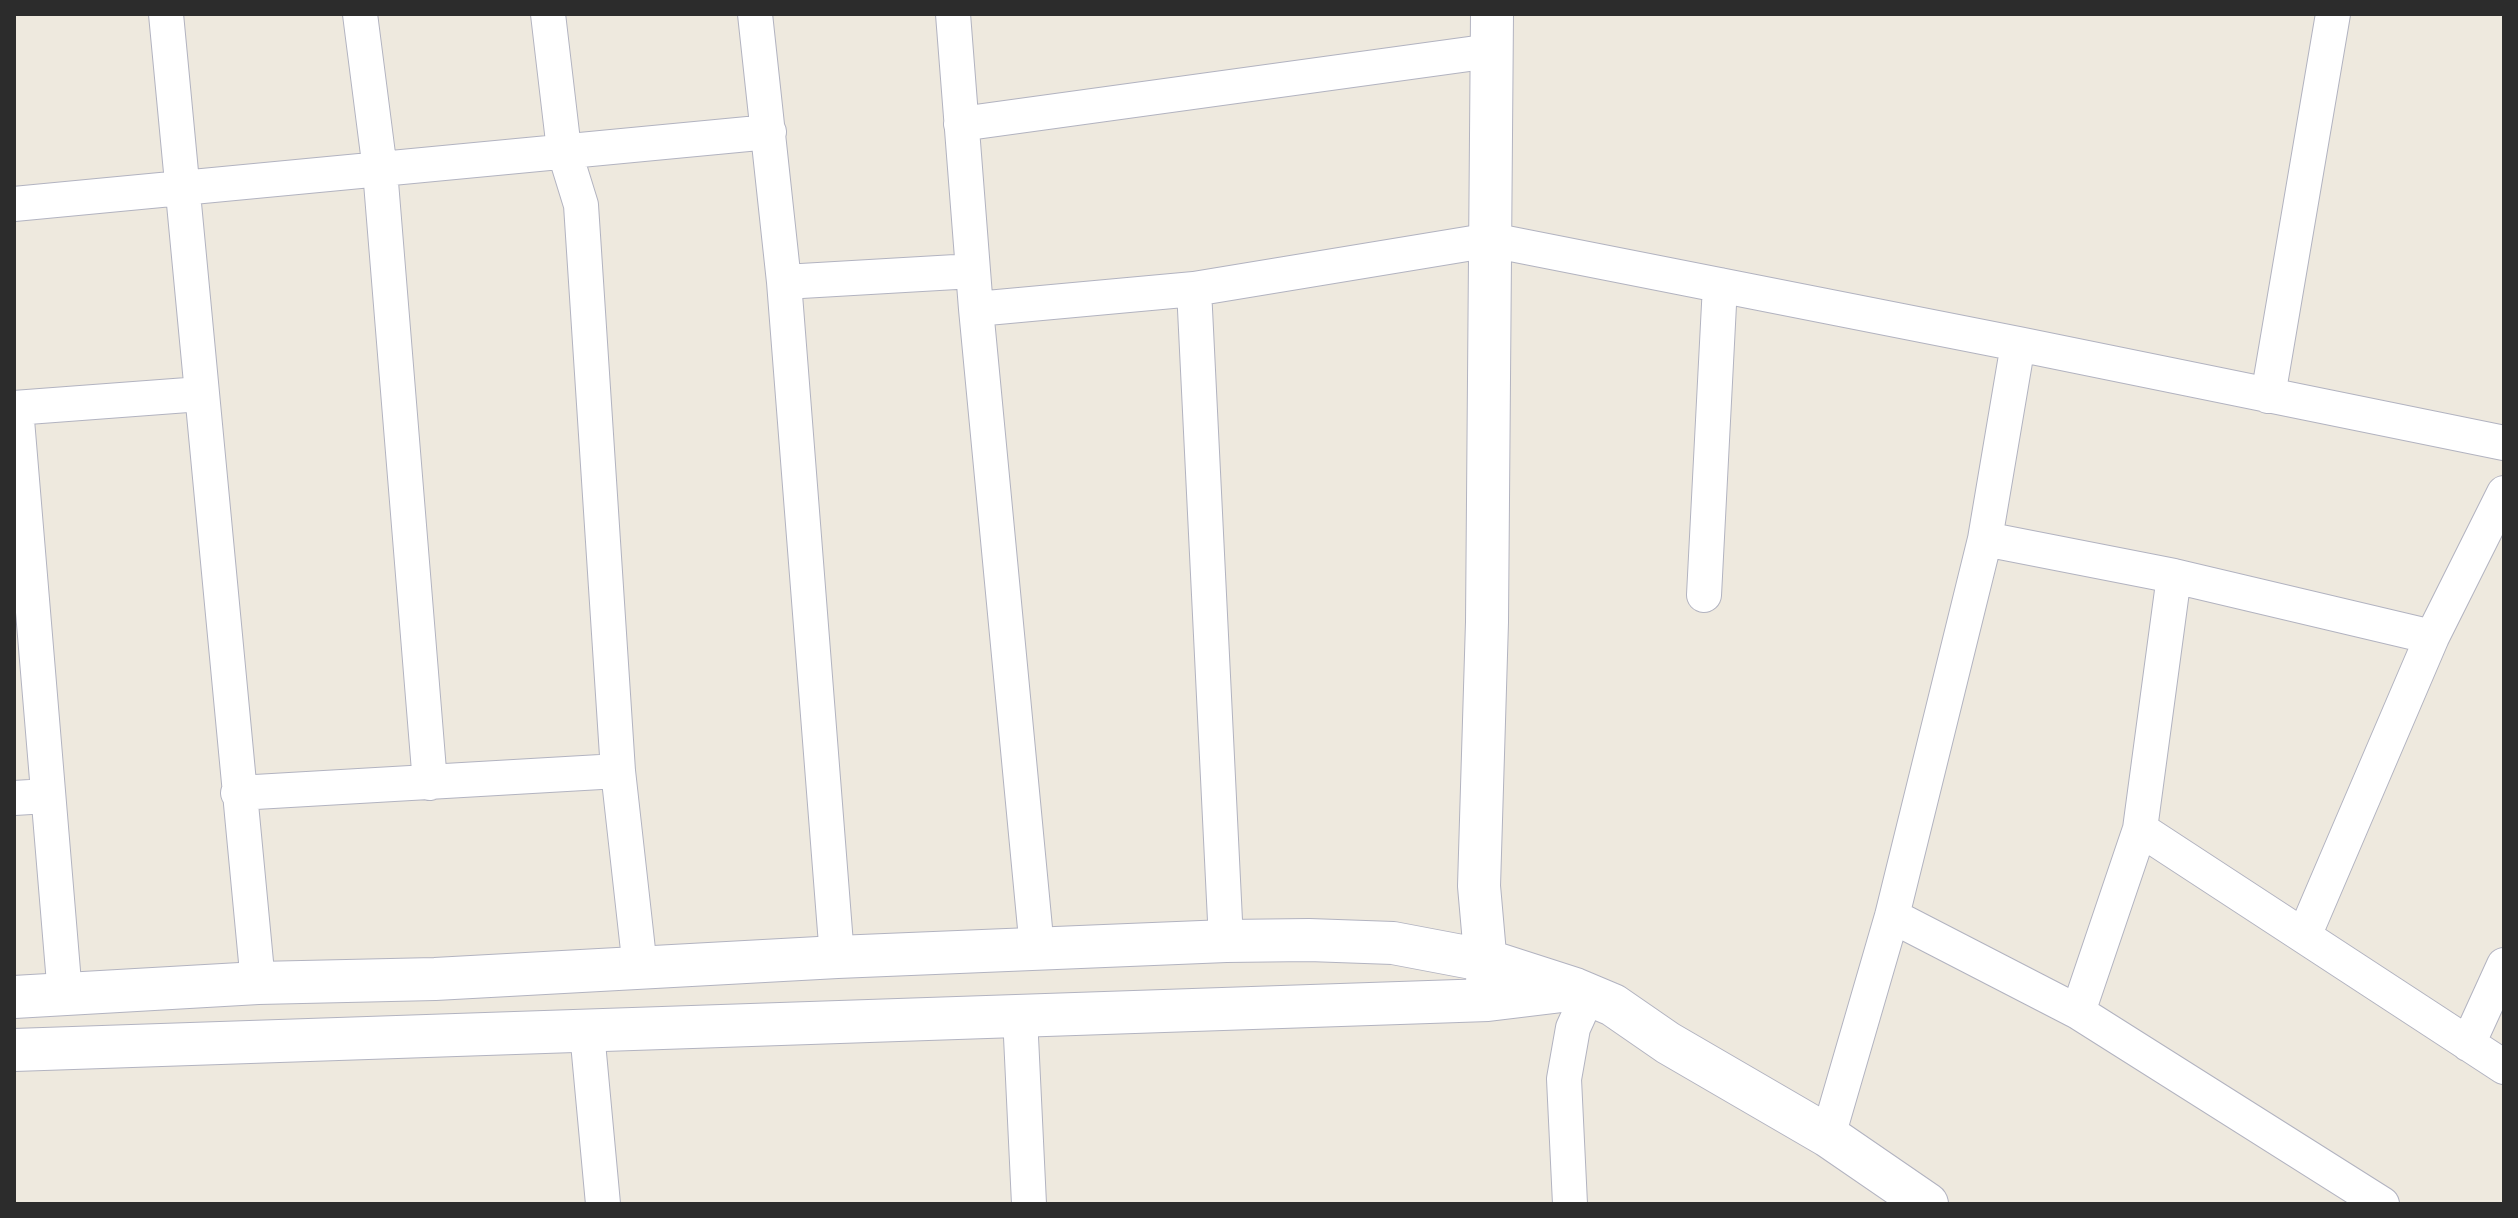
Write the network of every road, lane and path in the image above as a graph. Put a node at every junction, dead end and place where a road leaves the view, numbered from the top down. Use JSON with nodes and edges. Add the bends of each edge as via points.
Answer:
{"nodes":[{"id":1,"x":166,"y":14,"type":"edge"},
{"id":2,"x":360,"y":14,"type":"edge"},
{"id":3,"x":548,"y":14,"type":"edge"},
{"id":4,"x":755,"y":14,"type":"edge"},
{"id":5,"x":953,"y":14,"type":"edge"},
{"id":6,"x":2333,"y":14,"type":"edge"},
{"id":7,"x":1492,"y":32,"type":"edge"},
{"id":8,"x":961,"y":124,"type":"junction"},
{"id":9,"x":769,"y":132,"type":"junction"},
{"id":10,"x":564,"y":150,"type":"junction"},
{"id":11,"x":380,"y":170,"type":"junction"},
{"id":12,"x":183,"y":189,"type":"junction"},
{"id":13,"x":14,"y":204,"type":"edge"},
{"id":14,"x":1491,"y":240,"type":"junction"},
{"id":15,"x":973,"y":271,"type":"junction"},
{"id":16,"x":784,"y":282,"type":"junction"},
{"id":17,"x":1720,"y":285,"type":"junction"},
{"id":18,"x":1194,"y":289,"type":"junction"},
{"id":19,"x":976,"y":309,"type":"junction"},
{"id":20,"x":2018,"y":344,"type":"junction"},
{"id":21,"x":201,"y":394,"type":"junction"},
{"id":22,"x":2268,"y":396,"type":"junction"},
{"id":23,"x":15,"y":408,"type":"edge"},
{"id":24,"x":2504,"y":443,"type":"edge"},
{"id":25,"x":2504,"y":493,"type":"edge"},
{"id":26,"x":1985,"y":539,"type":"junction"},
{"id":27,"x":2174,"y":576,"type":"junction"},
{"id":28,"x":1704,"y":595,"type":"dead end"},
{"id":29,"x":23,"y":606,"type":"edge"},
{"id":30,"x":2432,"y":637,"type":"junction"},
{"id":31,"x":618,"y":771,"type":"junction"},
{"id":32,"x":430,"y":783,"type":"junction"},
{"id":33,"x":238,"y":793,"type":"junction"},
{"id":34,"x":31,"y":797,"type":"edge"},
{"id":35,"x":2140,"y":829,"type":"junction"},
{"id":36,"x":1892,"y":916,"type":"junction"},
{"id":37,"x":2304,"y":936,"type":"junction"},
{"id":38,"x":1226,"y":941,"type":"junction"},
{"id":39,"x":1037,"y":949,"type":"junction"},
{"id":40,"x":837,"y":957,"type":"junction"},
{"id":41,"x":2504,"y":965,"type":"edge"},
{"id":42,"x":640,"y":968,"type":"junction"},
{"id":43,"x":1488,"y":981,"type":"junction"},
{"id":44,"x":258,"y":983,"type":"junction"},
{"id":45,"x":1582,"y":992,"type":"junction"},
{"id":46,"x":65,"y":995,"type":"junction"},
{"id":47,"x":14,"y":997,"type":"edge"},
{"id":48,"x":2078,"y":1012,"type":"junction"},
{"id":49,"x":1020,"y":1016,"type":"junction"},
{"id":50,"x":587,"y":1032,"type":"junction"},
{"id":51,"x":2468,"y":1044,"type":"junction"},
{"id":52,"x":14,"y":1050,"type":"edge"},
{"id":53,"x":2504,"y":1067,"type":"edge"},
{"id":54,"x":1828,"y":1136,"type":"junction"},
{"id":55,"x":603,"y":1204,"type":"edge"},
{"id":56,"x":1029,"y":1204,"type":"edge"},
{"id":57,"x":1570,"y":1204,"type":"edge"},
{"id":58,"x":1927,"y":1204,"type":"edge"},
{"id":59,"x":2382,"y":1204,"type":"edge"}],
"edges":[{"from":1,"to":12,"type":"street"},
{"from":2,"to":11,"type":"street"},
{"from":3,"to":10,"type":"street"},
{"from":4,"to":9,"type":"street"},
{"from":5,"to":8,"type":"street"},
{"from":6,"to":22,"type":"street"},
{"from":7,"to":8,"type":"street"},
{"from":7,"to":14,"type":"street"},
{"from":8,"to":15,"type":"street"},
{"from":9,"to":10,"type":"street"},
{"from":9,"to":16,"type":"street"},
{"from":10,"to":11,"type":"street"},
{"from":10,"to":31,"type":"street","via":[[581,205]]},
{"from":11,"to":12,"type":"street"},
{"from":11,"to":32,"type":"street"},
{"from":12,"to":13,"type":"street"},
{"from":12,"to":21,"type":"street"},
{"from":14,"to":17,"type":"street"},
{"from":14,"to":18,"type":"street"},
{"from":14,"to":43,"type":"street","via":[[1479,886]]},
{"from":15,"to":16,"type":"street"},
{"from":15,"to":19,"type":"street"},
{"from":16,"to":40,"type":"street"},
{"from":17,"to":20,"type":"street"},
{"from":17,"to":28,"type":"street"},
{"from":18,"to":19,"type":"street"},
{"from":18,"to":38,"type":"street"},
{"from":19,"to":39,"type":"street"},
{"from":20,"to":22,"type":"street"},
{"from":20,"to":26,"type":"street"},
{"from":21,"to":23,"type":"street"},
{"from":21,"to":33,"type":"street"},
{"from":22,"to":24,"type":"street"},
{"from":23,"to":29,"type":"street"},
{"from":25,"to":30,"type":"street"},
{"from":26,"to":27,"type":"street"},
{"from":26,"to":36,"type":"street"},
{"from":27,"to":30,"type":"street"},
{"from":27,"to":35,"type":"street"},
{"from":29,"to":34,"type":"street"},
{"from":30,"to":37,"type":"street"},
{"from":31,"to":32,"type":"street"},
{"from":31,"to":42,"type":"street"},
{"from":32,"to":33,"type":"street"},
{"from":33,"to":44,"type":"street"},
{"from":34,"to":46,"type":"street"},
{"from":35,"to":37,"type":"street"},
{"from":35,"to":48,"type":"street"},
{"from":36,"to":48,"type":"street"},
{"from":36,"to":54,"type":"street"},
{"from":37,"to":51,"type":"street"},
{"from":38,"to":39,"type":"street"},
{"from":38,"to":43,"type":"street","via":[[1393,943]]},
{"from":39,"to":40,"type":"street"},
{"from":40,"to":42,"type":"street"},
{"from":41,"to":51,"type":"street"},
{"from":42,"to":44,"type":"street"},
{"from":43,"to":45,"type":"street"},
{"from":43,"to":49,"type":"street"},
{"from":44,"to":46,"type":"street"},
{"from":45,"to":54,"type":"street","via":[[1613,1005]]},
{"from":45,"to":57,"type":"street","via":[[1564,1079]]},
{"from":46,"to":47,"type":"street"},
{"from":48,"to":59,"type":"street"},
{"from":49,"to":50,"type":"street"},
{"from":49,"to":56,"type":"street"},
{"from":50,"to":52,"type":"street"},
{"from":50,"to":55,"type":"street"},
{"from":51,"to":53,"type":"street"},
{"from":54,"to":58,"type":"street"}]}
